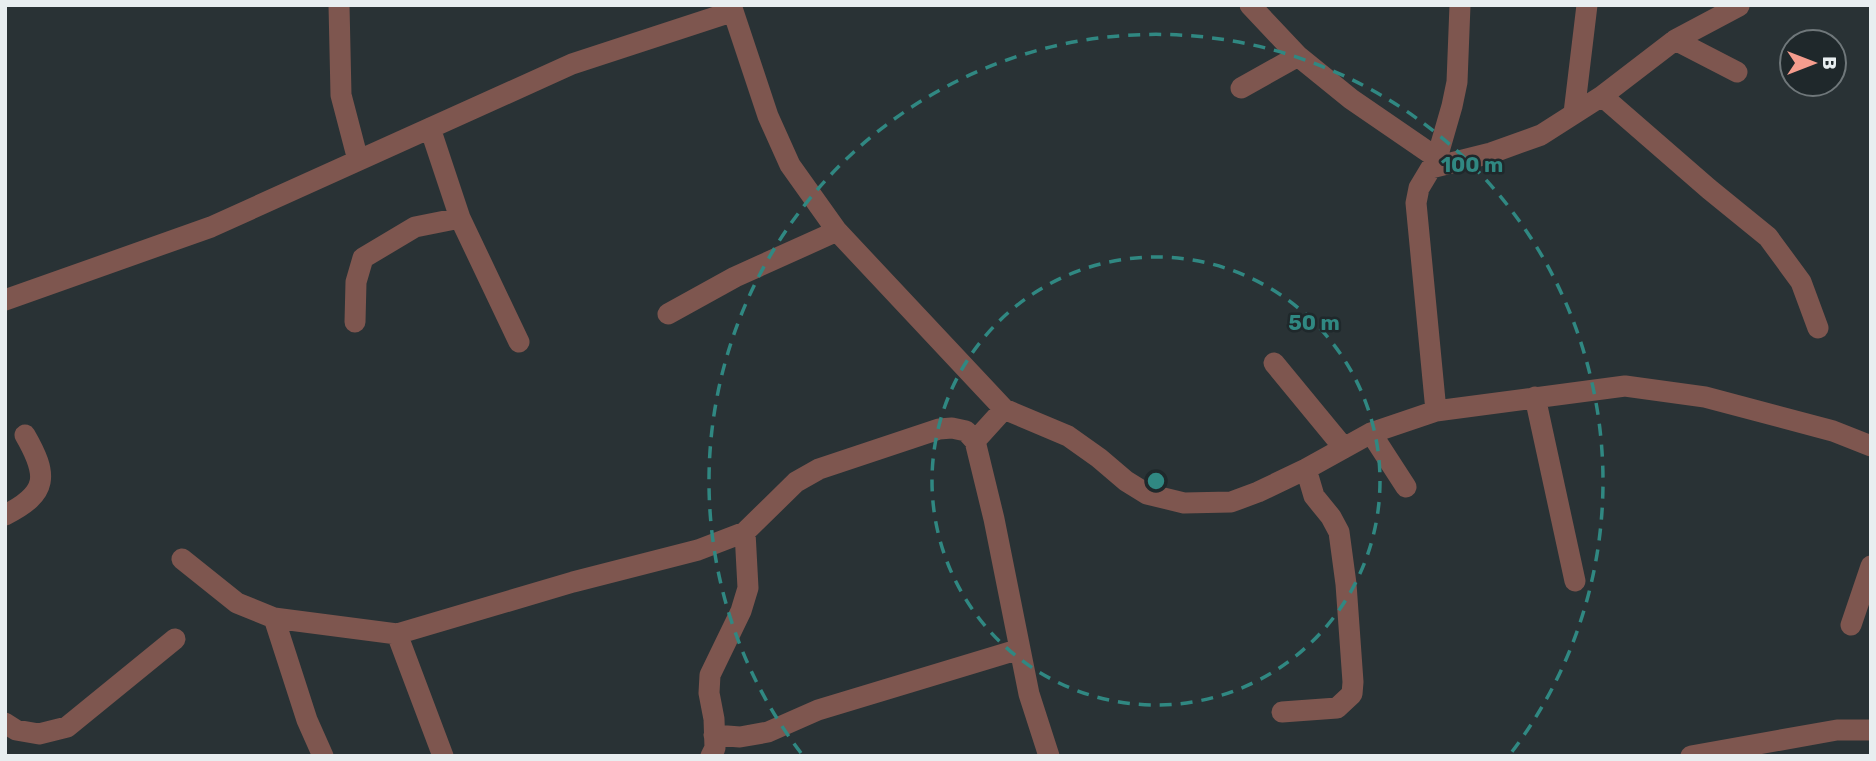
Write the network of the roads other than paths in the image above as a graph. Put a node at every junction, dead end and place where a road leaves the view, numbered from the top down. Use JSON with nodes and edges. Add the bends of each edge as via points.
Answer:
{"nodes":[{"id":1,"x":339,"y":5,"type":"edge"},
{"id":2,"x":1251,"y":5,"type":"edge"},
{"id":3,"x":1460,"y":5,"type":"edge"},
{"id":4,"x":1587,"y":5,"type":"edge"},
{"id":5,"x":1739,"y":6,"type":"edge"},
{"id":6,"x":731,"y":9,"type":"edge"},
{"id":7,"x":1675,"y":40,"type":"junction"},
{"id":8,"x":1298,"y":56,"type":"junction"},
{"id":9,"x":1737,"y":72,"type":"dead end"},
{"id":10,"x":1241,"y":88,"type":"dead end"},
{"id":11,"x":1602,"y":96,"type":"junction"},
{"id":12,"x":1574,"y":113,"type":"junction"},
{"id":13,"x":430,"y":128,"type":"junction"},
{"id":14,"x":358,"y":160,"type":"junction"},
{"id":15,"x":1434,"y":163,"type":"junction"},
{"id":16,"x":460,"y":218,"type":"junction"},
{"id":17,"x":837,"y":230,"type":"junction"},
{"id":18,"x":5,"y":300,"type":"edge"},
{"id":19,"x":668,"y":314,"type":"dead end"},
{"id":20,"x":355,"y":322,"type":"dead end"},
{"id":21,"x":1818,"y":328,"type":"dead end"},
{"id":22,"x":519,"y":342,"type":"dead end"},
{"id":23,"x":1274,"y":363,"type":"dead end"},
{"id":24,"x":1535,"y":397,"type":"junction"},
{"id":25,"x":1004,"y":409,"type":"junction"},
{"id":26,"x":1436,"y":411,"type":"junction"},
{"id":27,"x":1371,"y":433,"type":"junction"},
{"id":28,"x":25,"y":435,"type":"dead end"},
{"id":29,"x":975,"y":441,"type":"junction"},
{"id":30,"x":1871,"y":446,"type":"edge"},
{"id":31,"x":1343,"y":448,"type":"junction"},
{"id":32,"x":1306,"y":469,"type":"junction"},
{"id":33,"x":1406,"y":486,"type":"dead end"},
{"id":34,"x":5,"y":515,"type":"edge"},
{"id":35,"x":745,"y":532,"type":"junction"},
{"id":36,"x":182,"y":559,"type":"dead end"},
{"id":37,"x":1871,"y":566,"type":"edge"},
{"id":38,"x":1575,"y":581,"type":"dead end"},
{"id":39,"x":274,"y":618,"type":"junction"},
{"id":40,"x":1851,"y":625,"type":"dead end"},
{"id":41,"x":397,"y":634,"type":"junction"},
{"id":42,"x":175,"y":639,"type":"dead end"},
{"id":43,"x":1020,"y":649,"type":"junction"},
{"id":44,"x":1282,"y":712,"type":"dead end"},
{"id":45,"x":5,"y":723,"type":"edge"},
{"id":46,"x":1871,"y":730,"type":"edge"},
{"id":47,"x":713,"y":745,"type":"edge"},
{"id":48,"x":323,"y":756,"type":"edge"},
{"id":49,"x":443,"y":756,"type":"edge"},
{"id":50,"x":1049,"y":756,"type":"edge"},
{"id":51,"x":1691,"y":756,"type":"edge"}],
"edges":[{"from":1,"to":14,"type":"street","via":[[341,95]]},
{"from":2,"to":8,"type":"street"},
{"from":3,"to":15,"type":"street","via":[[1457,82]]},
{"from":4,"to":12,"type":"street"},
{"from":5,"to":7,"type":"street"},
{"from":6,"to":13,"type":"street","via":[[572,64]]},
{"from":6,"to":17,"type":"street","via":[[790,165]]},
{"from":7,"to":9,"type":"street"},
{"from":7,"to":11,"type":"street"},
{"from":8,"to":10,"type":"street"},
{"from":8,"to":15,"type":"street"},
{"from":11,"to":12,"type":"street"},
{"from":11,"to":21,"type":"street","via":[[1768,237],[1801,282]]},
{"from":12,"to":15,"type":"street","via":[[1541,135],[1491,153]]},
{"from":13,"to":14,"type":"street"},
{"from":13,"to":16,"type":"street"},
{"from":14,"to":18,"type":"street","via":[[211,227]]},
{"from":15,"to":26,"type":"street","via":[[1416,203]]},
{"from":16,"to":20,"type":"street","via":[[415,227],[363,258],[356,282]]},
{"from":16,"to":22,"type":"street"},
{"from":17,"to":19,"type":"street"},
{"from":17,"to":25,"type":"street"},
{"from":23,"to":31,"type":"street"},
{"from":24,"to":26,"type":"street"},
{"from":24,"to":30,"type":"street","via":[[1625,386],[1705,397],[1833,431]]},
{"from":24,"to":38,"type":"street"},
{"from":25,"to":29,"type":"street"},
{"from":25,"to":32,"type":"street","via":[[1068,436],[1147,494],[1184,503],[1231,502]]},
{"from":26,"to":27,"type":"street"},
{"from":27,"to":31,"type":"street"},
{"from":27,"to":33,"type":"street"},
{"from":28,"to":34,"type":"street","via":[[41,468],[40,483],[35,496]]},
{"from":29,"to":35,"type":"street","via":[[966,431],[939,429],[819,469],[796,482]]},
{"from":29,"to":43,"type":"street"},
{"from":31,"to":32,"type":"street"},
{"from":32,"to":44,"type":"street","via":[[1314,496],[1339,532],[1352,694],[1337,708]]},
{"from":35,"to":41,"type":"street","via":[[698,550]]},
{"from":35,"to":47,"type":"street","via":[[748,588],[710,675]]},
{"from":36,"to":39,"type":"street","via":[[237,603]]},
{"from":37,"to":40,"type":"street"},
{"from":39,"to":41,"type":"street"},
{"from":39,"to":48,"type":"street"},
{"from":41,"to":49,"type":"street"},
{"from":42,"to":45,"type":"street","via":[[67,727],[39,734]]},
{"from":43,"to":47,"type":"street","via":[[818,710],[768,732]]},
{"from":43,"to":50,"type":"street"},
{"from":46,"to":51,"type":"street","via":[[1837,730]]}]}
